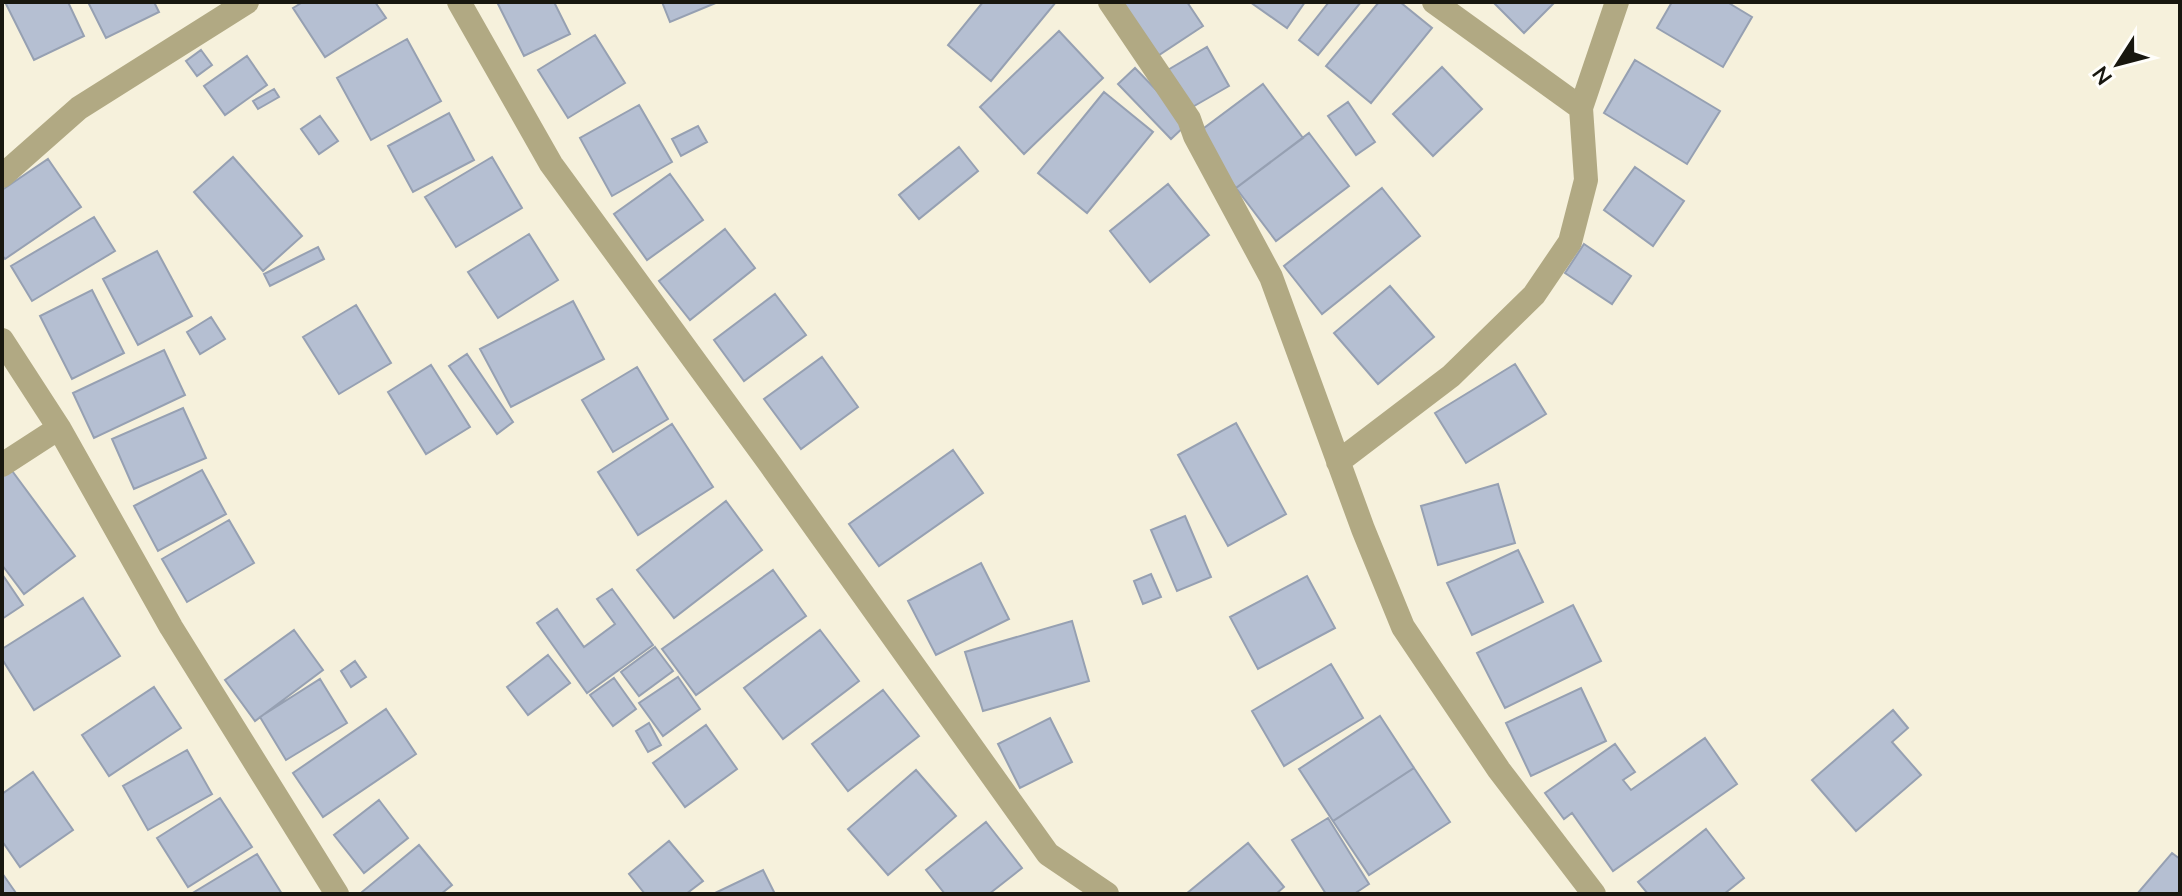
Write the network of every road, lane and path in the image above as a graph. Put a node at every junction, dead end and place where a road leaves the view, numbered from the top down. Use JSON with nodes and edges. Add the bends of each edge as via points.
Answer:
{"nodes":[{"id":1,"x":247,"y":2,"type":"edge"},
{"id":2,"x":459,"y":2,"type":"edge"},
{"id":3,"x":1110,"y":2,"type":"edge"},
{"id":4,"x":1434,"y":2,"type":"edge"},
{"id":5,"x":1617,"y":2,"type":"edge"},
{"id":6,"x":1581,"y":108,"type":"junction"},
{"id":7,"x":2,"y":176,"type":"edge"},
{"id":8,"x":2,"y":340,"type":"edge"},
{"id":9,"x":59,"y":428,"type":"junction"},
{"id":10,"x":1338,"y":462,"type":"junction"},
{"id":11,"x":2,"y":465,"type":"edge"},
{"id":12,"x":337,"y":894,"type":"edge"},
{"id":13,"x":1107,"y":894,"type":"edge"},
{"id":14,"x":1594,"y":894,"type":"edge"}],
"edges":[{"from":1,"to":7,"type":"street","via":[[79,108]]},
{"from":2,"to":13,"type":"street","via":[[551,164],[1048,854]]},
{"from":3,"to":10,"type":"street","via":[[1189,119],[1271,277]]},
{"from":4,"to":6,"type":"street"},
{"from":5,"to":6,"type":"street"},
{"from":6,"to":10,"type":"street","via":[[1583,192],[1570,242],[1534,295],[1451,376]]},
{"from":8,"to":9,"type":"street"},
{"from":9,"to":11,"type":"street"},
{"from":9,"to":12,"type":"street","via":[[179,640]]},
{"from":10,"to":14,"type":"street","via":[[1403,627],[1499,770]]}]}
